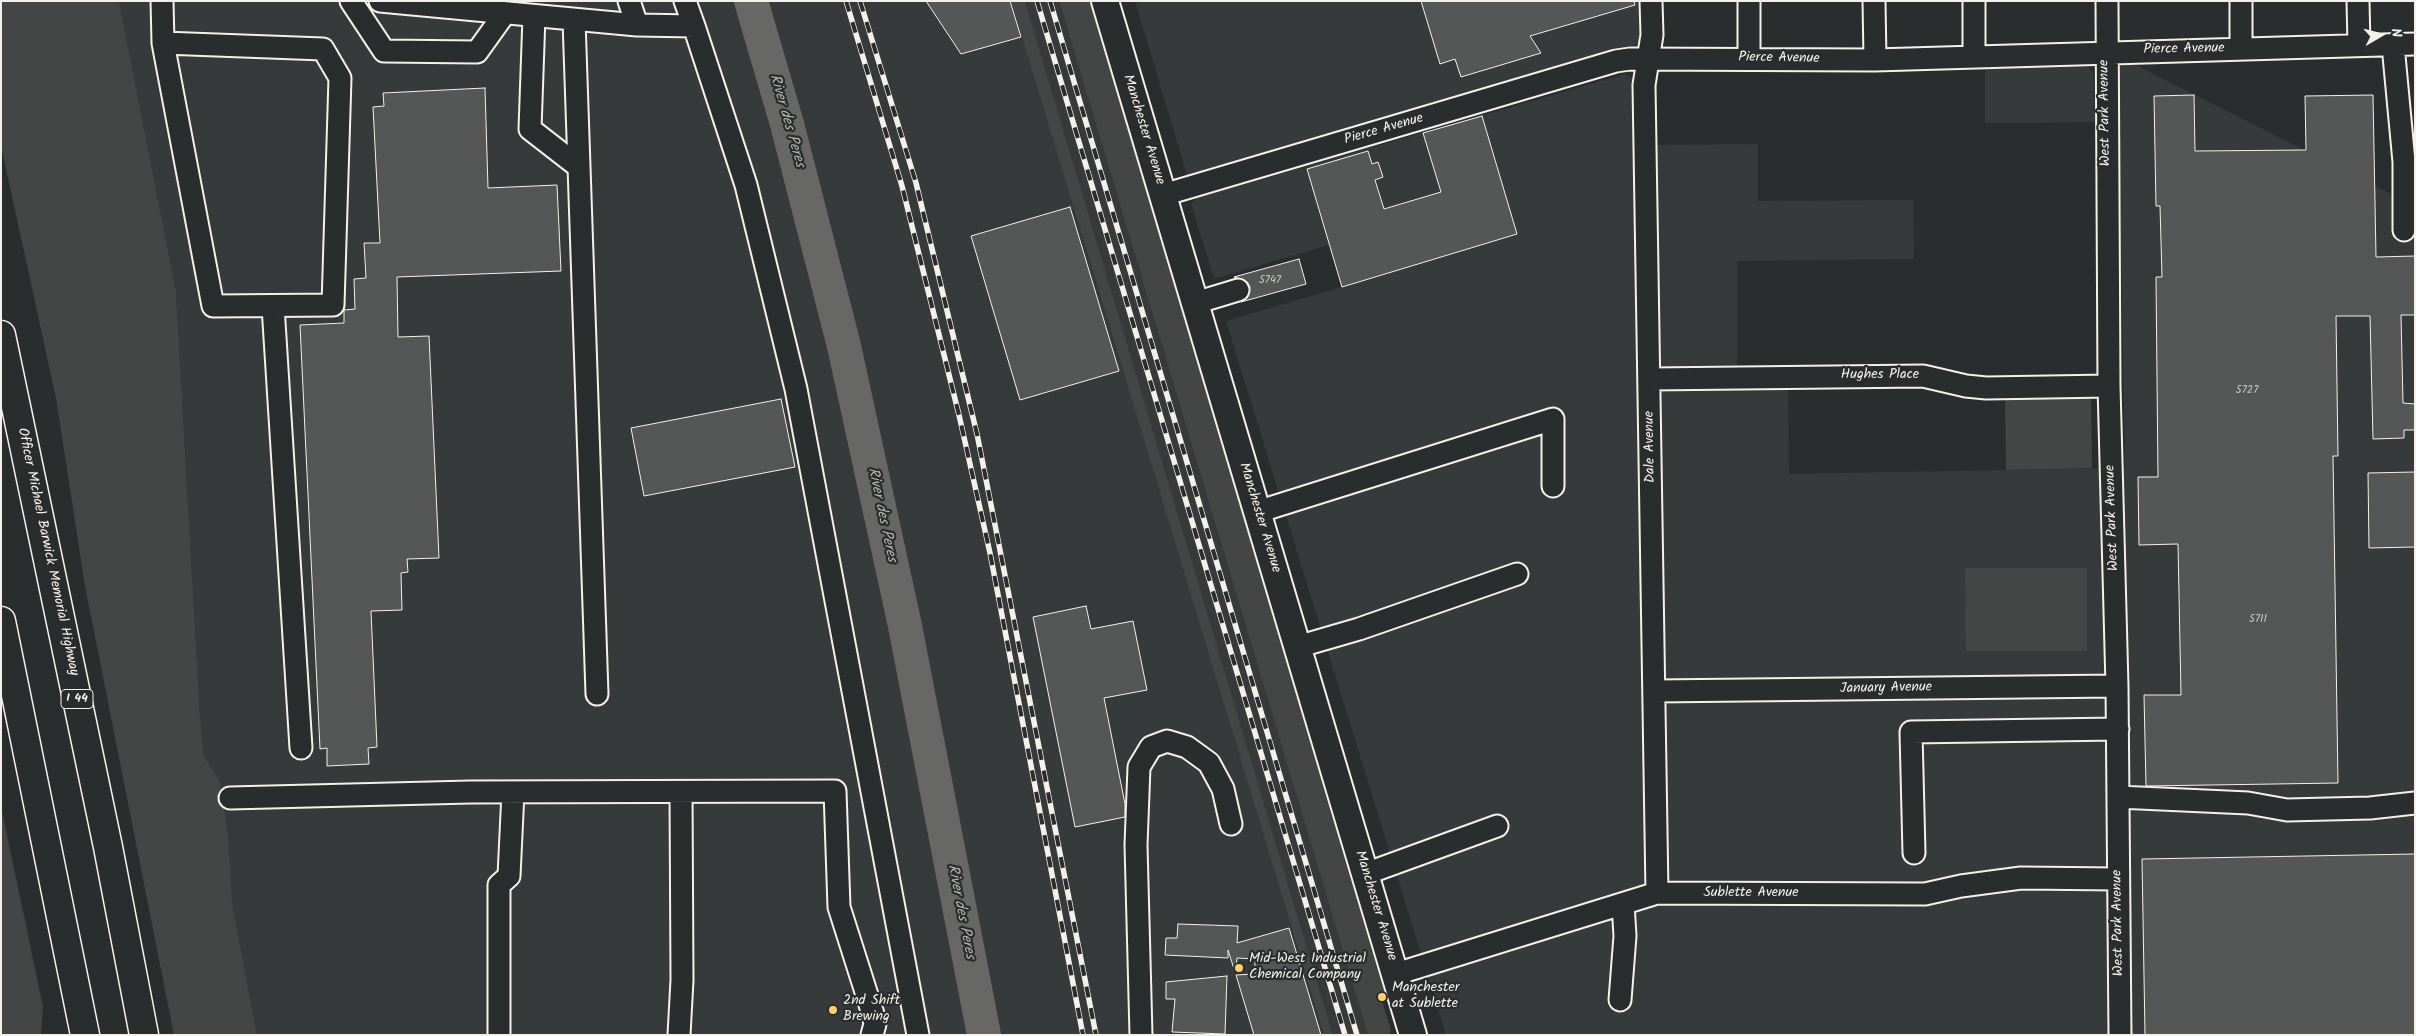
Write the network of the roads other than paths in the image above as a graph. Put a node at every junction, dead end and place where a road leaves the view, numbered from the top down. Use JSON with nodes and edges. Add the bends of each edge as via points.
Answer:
{"nodes":[{"id":1,"x":162,"y":1,"type":"edge"},
{"id":2,"x":351,"y":1,"type":"edge"},
{"id":3,"x":380,"y":1,"type":"edge"},
{"id":4,"x":629,"y":1,"type":"edge"},
{"id":5,"x":685,"y":1,"type":"edge"},
{"id":6,"x":1105,"y":1,"type":"edge"},
{"id":7,"x":1651,"y":1,"type":"edge"},
{"id":8,"x":1748,"y":1,"type":"edge"},
{"id":9,"x":1874,"y":1,"type":"edge"},
{"id":10,"x":1974,"y":1,"type":"edge"},
{"id":11,"x":2107,"y":1,"type":"edge"},
{"id":12,"x":2241,"y":1,"type":"edge"},
{"id":13,"x":2358,"y":1,"type":"edge"},
{"id":14,"x":495,"y":9,"type":"edge"},
{"id":15,"x":534,"y":16,"type":"junction"},
{"id":16,"x":574,"y":20,"type":"junction"},
{"id":17,"x":637,"y":25,"type":"junction"},
{"id":18,"x":694,"y":26,"type":"junction"},
{"id":19,"x":163,"y":43,"type":"junction"},
{"id":20,"x":2393,"y":44,"type":"junction"},
{"id":21,"x":2415,"y":44,"type":"edge"},
{"id":22,"x":2359,"y":46,"type":"junction"},
{"id":23,"x":2241,"y":48,"type":"junction"},
{"id":24,"x":2106,"y":52,"type":"junction"},
{"id":25,"x":1974,"y":56,"type":"junction"},
{"id":26,"x":1646,"y":58,"type":"junction"},
{"id":27,"x":1749,"y":58,"type":"junction"},
{"id":28,"x":1875,"y":60,"type":"junction"},
{"id":29,"x":579,"y":167,"type":"junction"},
{"id":30,"x":1163,"y":195,"type":"junction"},
{"id":31,"x":2404,"y":230,"type":"dead end"},
{"id":32,"x":1238,"y":290,"type":"dead end"},
{"id":33,"x":1195,"y":303,"type":"junction"},
{"id":34,"x":274,"y":306,"type":"junction"},
{"id":35,"x":1,"y":335,"type":"edge"},
{"id":36,"x":1650,"y":379,"type":"junction"},
{"id":37,"x":2109,"y":386,"type":"junction"},
{"id":38,"x":1553,"y":486,"type":"dead end"},
{"id":39,"x":1257,"y":512,"type":"junction"},
{"id":40,"x":1517,"y":574,"type":"dead end"},
{"id":41,"x":1,"y":621,"type":"edge"},
{"id":42,"x":1297,"y":647,"type":"junction"},
{"id":43,"x":2117,"y":686,"type":"junction"},
{"id":44,"x":1655,"y":691,"type":"junction"},
{"id":45,"x":597,"y":694,"type":"dead end"},
{"id":46,"x":2118,"y":728,"type":"junction"},
{"id":47,"x":301,"y":748,"type":"dead end"},
{"id":48,"x":513,"y":792,"type":"junction"},
{"id":49,"x":681,"y":792,"type":"junction"},
{"id":50,"x":2118,"y":797,"type":"junction"},
{"id":51,"x":230,"y":798,"type":"dead end"},
{"id":52,"x":2415,"y":803,"type":"edge"},
{"id":53,"x":1231,"y":824,"type":"dead end"},
{"id":54,"x":1497,"y":826,"type":"dead end"},
{"id":55,"x":1914,"y":853,"type":"dead end"},
{"id":56,"x":1365,"y":874,"type":"junction"},
{"id":57,"x":2118,"y":879,"type":"junction"},
{"id":58,"x":1657,"y":894,"type":"junction"},
{"id":59,"x":1623,"y":904,"type":"junction"},
{"id":60,"x":1396,"y":974,"type":"junction"},
{"id":61,"x":1620,"y":1000,"type":"dead end"},
{"id":62,"x":85,"y":1035,"type":"edge"},
{"id":63,"x":144,"y":1035,"type":"edge"},
{"id":64,"x":499,"y":1035,"type":"edge"},
{"id":65,"x":679,"y":1035,"type":"edge"},
{"id":66,"x":872,"y":1035,"type":"edge"},
{"id":67,"x":918,"y":1035,"type":"edge"},
{"id":68,"x":1141,"y":1035,"type":"edge"},
{"id":69,"x":1413,"y":1035,"type":"edge"},
{"id":70,"x":2120,"y":1035,"type":"edge"}],
"edges":[{"from":1,"to":19,"type":"street"},
{"from":2,"to":14,"type":"street","via":[[384,51],[477,52]]},
{"from":3,"to":14,"type":"street"},
{"from":4,"to":17,"type":"street"},
{"from":5,"to":18,"type":"street"},
{"from":6,"to":30,"type":"main road","name":"Manchester Avenue"},
{"from":7,"to":26,"type":"street","name":"Dale Avenue","via":[[1652,35]]},
{"from":8,"to":27,"type":"street"},
{"from":9,"to":28,"type":"street"},
{"from":10,"to":25,"type":"street"},
{"from":11,"to":24,"type":"street","name":"West Park Avenue"},
{"from":12,"to":23,"type":"street"},
{"from":13,"to":22,"type":"street"},
{"from":14,"to":15,"type":"street"},
{"from":15,"to":16,"type":"street"},
{"from":15,"to":29,"type":"street","via":[[530,129]]},
{"from":16,"to":17,"type":"street"},
{"from":16,"to":29,"type":"street"},
{"from":17,"to":18,"type":"street"},
{"from":18,"to":67,"type":"street","via":[[746,185],[796,389]]},
{"from":19,"to":34,"type":"street","via":[[213,306]]},
{"from":19,"to":34,"type":"street","via":[[323,49],[340,78],[333,305]]},
{"from":20,"to":21,"type":"street","name":"Pierce Avenue"},
{"from":20,"to":22,"type":"street","name":"Pierce Avenue"},
{"from":20,"to":31,"type":"street","via":[[2404,162]]},
{"from":22,"to":23,"type":"street","name":"Pierce Avenue"},
{"from":23,"to":24,"type":"street","name":"Pierce Avenue"},
{"from":24,"to":25,"type":"street","name":"Pierce Avenue"},
{"from":24,"to":37,"type":"street","name":"West Park Avenue"},
{"from":25,"to":28,"type":"street","name":"Pierce Avenue"},
{"from":26,"to":27,"type":"street","name":"Pierce Avenue"},
{"from":26,"to":30,"type":"street","name":"Pierce Avenue","via":[[1616,61]]},
{"from":26,"to":36,"type":"street","name":"Dale Avenue"},
{"from":27,"to":28,"type":"street","name":"Pierce Avenue"},
{"from":29,"to":45,"type":"street"},
{"from":30,"to":33,"type":"main road","name":"Manchester Avenue"},
{"from":32,"to":33,"type":"street"},
{"from":33,"to":39,"type":"main road","name":"Manchester Avenue"},
{"from":34,"to":47,"type":"street"},
{"from":35,"to":63,"type":"highway","name":"Officer Michael Barwick Memorial Highway","number":"I 44"},
{"from":36,"to":37,"type":"street","name":"Hughes Place","via":[[1923,376],[1986,388]]},
{"from":36,"to":44,"type":"street","name":"Dale Avenue"},
{"from":37,"to":43,"type":"street","name":"West Park Avenue"},
{"from":38,"to":39,"type":"street","via":[[1553,419]]},
{"from":39,"to":42,"type":"main road","name":"Manchester Avenue"},
{"from":40,"to":42,"type":"street"},
{"from":41,"to":62,"type":"highway"},
{"from":42,"to":56,"type":"main road","name":"Manchester Avenue"},
{"from":43,"to":44,"type":"street","name":"January Avenue"},
{"from":43,"to":46,"type":"street","name":"West Park Avenue"},
{"from":44,"to":58,"type":"street","name":"Dale Avenue"},
{"from":46,"to":50,"type":"street","name":"West Park Avenue"},
{"from":46,"to":55,"type":"street","via":[[1911,732]]},
{"from":48,"to":49,"type":"street"},
{"from":48,"to":51,"type":"street"},
{"from":48,"to":64,"type":"street","via":[[509,876],[499,884]]},
{"from":49,"to":65,"type":"street","via":[[682,980]]},
{"from":49,"to":66,"type":"street","via":[[835,791],[839,908],[874,1014]]},
{"from":50,"to":52,"type":"street","via":[[2248,803],[2287,810],[2370,808]]},
{"from":50,"to":57,"type":"street","name":"West Park Avenue"},
{"from":53,"to":68,"type":"street","via":[[1223,788],[1209,763],[1187,747],[1166,741],[1151,746],[1139,767],[1136,845]]},
{"from":54,"to":56,"type":"street"},
{"from":56,"to":60,"type":"main road","name":"Manchester Avenue"},
{"from":57,"to":58,"type":"street","name":"Sublette Avenue","via":[[2021,878],[1925,894]]},
{"from":57,"to":70,"type":"street","name":"West Park Avenue"},
{"from":58,"to":59,"type":"street","name":"Sublette Avenue"},
{"from":59,"to":60,"type":"street","name":"Sublette Avenue"},
{"from":59,"to":61,"type":"street","via":[[1625,936]]},
{"from":60,"to":69,"type":"main road","name":"Manchester Avenue"}]}
